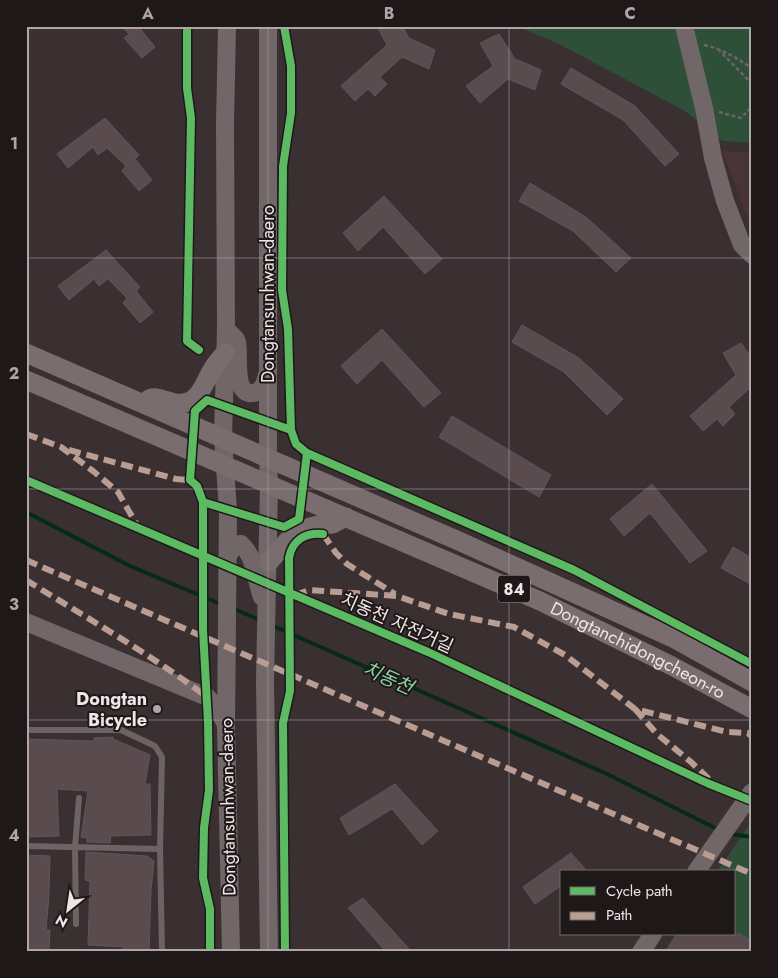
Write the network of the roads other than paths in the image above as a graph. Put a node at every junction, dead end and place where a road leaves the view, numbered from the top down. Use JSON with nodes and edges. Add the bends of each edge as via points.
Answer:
{"nodes":[{"id":1,"x":227,"y":26,"type":"edge"},
{"id":2,"x":268,"y":26,"type":"edge"},
{"id":3,"x":686,"y":34,"type":"edge"},
{"id":4,"x":752,"y":255,"type":"edge"},
{"id":5,"x":226,"y":328,"type":"junction"},
{"id":6,"x":26,"y":353,"type":"edge"},
{"id":7,"x":225,"y":353,"type":"junction"},
{"id":8,"x":268,"y":372,"type":"junction"},
{"id":9,"x":26,"y":380,"type":"edge"},
{"id":10,"x":139,"y":402,"type":"junction"},
{"id":11,"x":223,"y":438,"type":"junction"},
{"id":12,"x":268,"y":458,"type":"junction"},
{"id":13,"x":225,"y":465,"type":"junction"},
{"id":14,"x":269,"y":484,"type":"junction"},
{"id":15,"x":346,"y":517,"type":"junction"},
{"id":16,"x":228,"y":551,"type":"junction"},
{"id":17,"x":268,"y":562,"type":"junction"},
{"id":18,"x":267,"y":609,"type":"junction"},
{"id":19,"x":26,"y":622,"type":"edge"},
{"id":20,"x":226,"y":668,"type":"junction"},
{"id":21,"x":752,"y":682,"type":"edge"},
{"id":22,"x":207,"y":697,"type":"junction"},
{"id":23,"x":752,"y":708,"type":"edge"},
{"id":24,"x":226,"y":727,"type":"junction"},
{"id":25,"x":26,"y":730,"type":"edge"},
{"id":26,"x":752,"y":792,"type":"edge"},
{"id":27,"x":79,"y":798,"type":"dead end"},
{"id":28,"x":26,"y":846,"type":"edge"},
{"id":29,"x":75,"y":847,"type":"junction"},
{"id":30,"x":160,"y":849,"type":"junction"},
{"id":31,"x":698,"y":869,"type":"edge"},
{"id":32,"x":76,"y":924,"type":"dead end"},
{"id":33,"x":652,"y":936,"type":"edge"},
{"id":34,"x":162,"y":952,"type":"edge"},
{"id":35,"x":231,"y":952,"type":"edge"},
{"id":36,"x":269,"y":952,"type":"edge"},
{"id":37,"x":640,"y":952,"type":"edge"}],
"edges":[{"from":1,"to":5,"type":"street"},
{"from":2,"to":8,"type":"street","name":"Dongtansunhwan-daero"},
{"from":3,"to":4,"type":"street","via":[[725,201],[742,244]]},
{"from":5,"to":7,"type":"street"},
{"from":5,"to":8,"type":"street","via":[[237,342],[238,372],[244,391],[251,394],[259,391]]},
{"from":6,"to":10,"type":"main road","name":"Dongtanchidongcheon-ro","number":"84"},
{"from":7,"to":10,"type":"main road","via":[[211,370],[198,396],[190,401],[177,404],[152,397]]},
{"from":7,"to":11,"type":"street"},
{"from":8,"to":12,"type":"street","name":"Dongtansunhwan-daero"},
{"from":9,"to":13,"type":"main road","name":"Dongtanchidongcheon-ro","number":"84"},
{"from":10,"to":11,"type":"main road","name":"Dongtanchidongcheon-ro","number":"84"},
{"from":11,"to":12,"type":"main road","name":"Dongtanchidongcheon-ro","number":"84"},
{"from":11,"to":13,"type":"street"},
{"from":12,"to":14,"type":"street","name":"Dongtansunhwan-daero"},
{"from":12,"to":21,"type":"main road","name":"Dongtanchidongcheon-ro","number":"84","via":[[673,638]]},
{"from":13,"to":14,"type":"main road","name":"Dongtanchidongcheon-ro","number":"84"},
{"from":13,"to":16,"type":"street"},
{"from":14,"to":15,"type":"main road","name":"Dongtanchidongcheon-ro","number":"84"},
{"from":14,"to":17,"type":"street","name":"Dongtansunhwan-daero"},
{"from":15,"to":17,"type":"main road","via":[[333,524],[296,531]]},
{"from":15,"to":23,"type":"main road","name":"Dongtanchidongcheon-ro","number":"84","via":[[540,600]]},
{"from":16,"to":18,"type":"street","via":[[241,544],[246,548]]},
{"from":16,"to":20,"type":"street","name":"Dongtansunhwan-daero"},
{"from":17,"to":18,"type":"street","name":"Dongtansunhwan-daero"},
{"from":18,"to":36,"type":"street","name":"Dongtansunhwan-daero"},
{"from":19,"to":22,"type":"street"},
{"from":20,"to":22,"type":"street"},
{"from":20,"to":24,"type":"street","name":"Dongtansunhwan-daero"},
{"from":22,"to":24,"type":"street","via":[[221,714]]},
{"from":24,"to":35,"type":"street","name":"Dongtansunhwan-daero"},
{"from":25,"to":30,"type":"lane","via":[[121,730],[155,746],[162,757]]},
{"from":26,"to":31,"type":"street"},
{"from":27,"to":29,"type":"lane"},
{"from":28,"to":29,"type":"lane"},
{"from":29,"to":30,"type":"lane"},
{"from":29,"to":32,"type":"lane"},
{"from":30,"to":34,"type":"lane"},
{"from":33,"to":37,"type":"street"}]}
